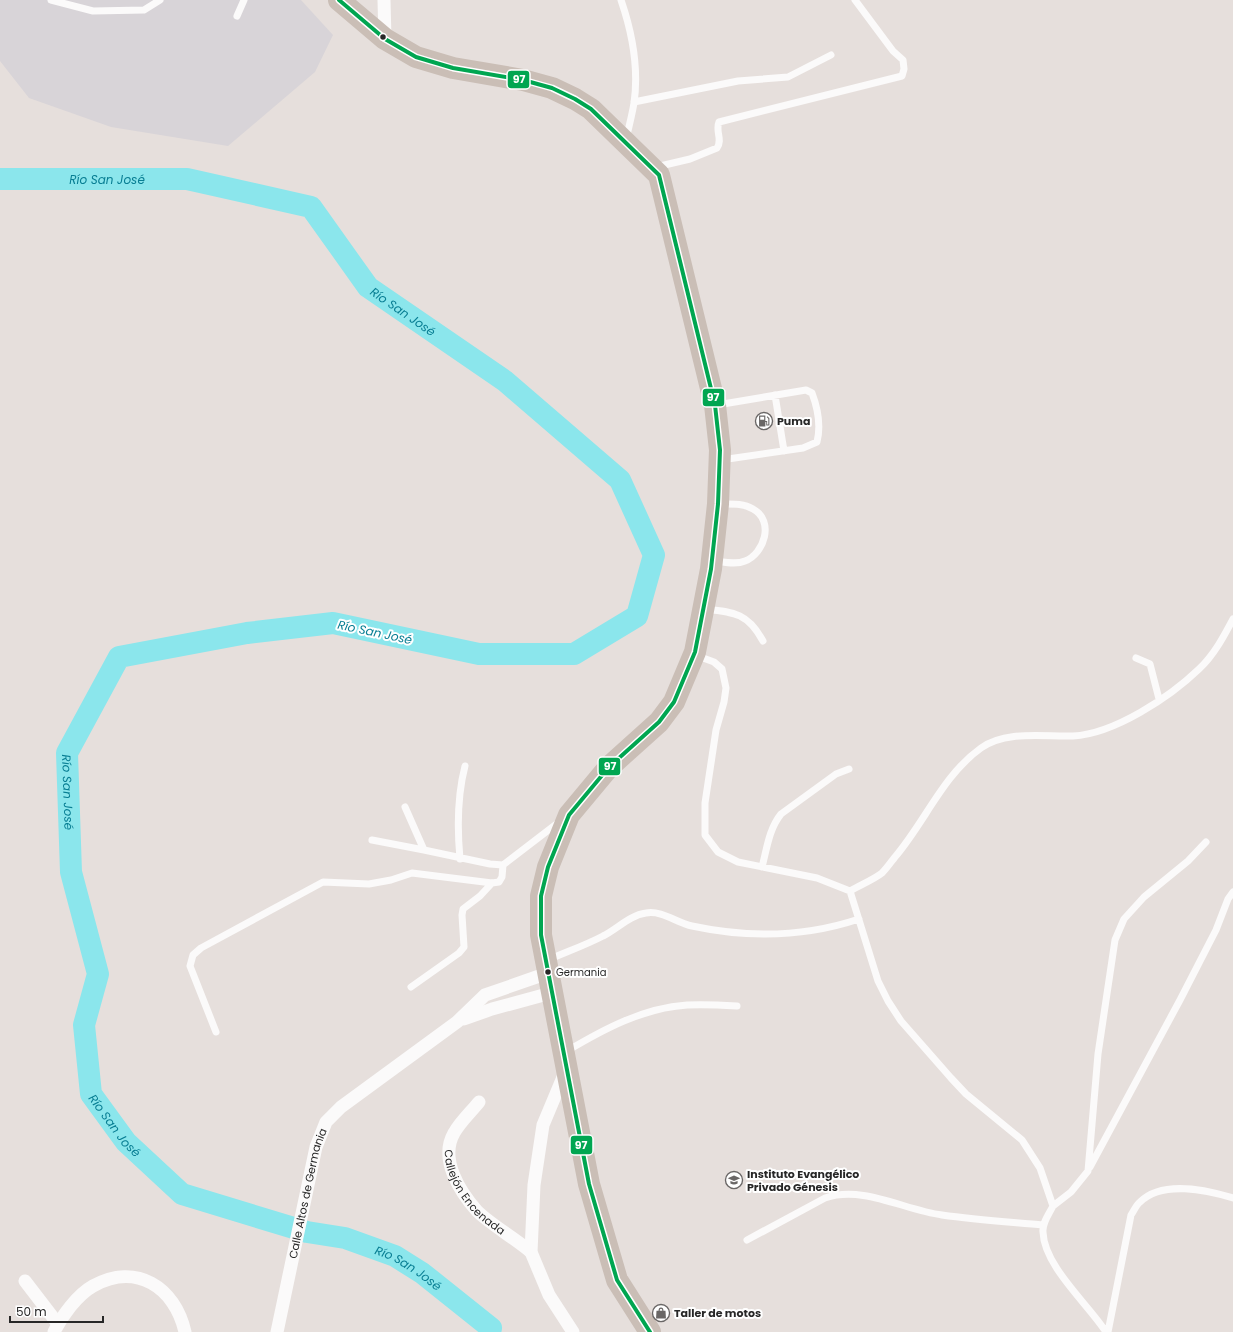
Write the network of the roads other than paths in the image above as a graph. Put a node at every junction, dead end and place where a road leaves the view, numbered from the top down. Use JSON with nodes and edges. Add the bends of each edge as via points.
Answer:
{"nodes":[{"id":1,"x":51,"y":0,"type":"edge"},
{"id":2,"x":160,"y":0,"type":"edge"},
{"id":3,"x":244,"y":0,"type":"edge"},
{"id":4,"x":339,"y":0,"type":"edge"},
{"id":5,"x":384,"y":0,"type":"edge"},
{"id":6,"x":621,"y":0,"type":"edge"},
{"id":7,"x":855,"y":0,"type":"edge"},
{"id":8,"x":237,"y":16,"type":"dead end"},
{"id":9,"x":385,"y":38,"type":"junction"},
{"id":10,"x":831,"y":55,"type":"dead end"},
{"id":11,"x":634,"y":102,"type":"junction"},
{"id":12,"x":626,"y":143,"type":"junction"},
{"id":13,"x":652,"y":168,"type":"junction"},
{"id":14,"x":775,"y":395,"type":"junction"},
{"id":15,"x":715,"y":405,"type":"junction"},
{"id":16,"x":784,"y":451,"type":"junction"},
{"id":17,"x":719,"y":460,"type":"junction"},
{"id":18,"x":718,"y":504,"type":"junction"},
{"id":19,"x":712,"y":561,"type":"junction"},
{"id":20,"x":704,"y":609,"type":"junction"},
{"id":21,"x":1233,"y":619,"type":"edge"},
{"id":22,"x":763,"y":641,"type":"dead end"},
{"id":23,"x":694,"y":655,"type":"junction"},
{"id":24,"x":1136,"y":658,"type":"dead end"},
{"id":25,"x":1159,"y":699,"type":"junction"},
{"id":26,"x":465,"y":766,"type":"dead end"},
{"id":27,"x":849,"y":769,"type":"dead end"},
{"id":28,"x":405,"y":807,"type":"dead end"},
{"id":29,"x":569,"y":815,"type":"junction"},
{"id":30,"x":372,"y":840,"type":"dead end"},
{"id":31,"x":1206,"y":842,"type":"dead end"},
{"id":32,"x":424,"y":850,"type":"junction"},
{"id":33,"x":460,"y":859,"type":"junction"},
{"id":34,"x":503,"y":865,"type":"junction"},
{"id":35,"x":762,"y":867,"type":"junction"},
{"id":36,"x":492,"y":883,"type":"junction"},
{"id":37,"x":850,"y":891,"type":"junction"},
{"id":38,"x":1233,"y":892,"type":"edge"},
{"id":39,"x":859,"y":919,"type":"junction"},
{"id":40,"x":548,"y":976,"type":"junction"},
{"id":41,"x":411,"y":987,"type":"dead end"},
{"id":42,"x":737,"y":1006,"type":"dead end"},
{"id":43,"x":457,"y":1022,"type":"junction"},
{"id":44,"x":216,"y":1032,"type":"dead end"},
{"id":45,"x":565,"y":1061,"type":"junction"},
{"id":46,"x":479,"y":1102,"type":"dead end"},
{"id":47,"x":1088,"y":1171,"type":"junction"},
{"id":48,"x":1233,"y":1198,"type":"edge"},
{"id":49,"x":1053,"y":1206,"type":"junction"},
{"id":50,"x":1043,"y":1225,"type":"junction"},
{"id":51,"x":746,"y":1240,"type":"dead end"},
{"id":52,"x":531,"y":1252,"type":"junction"},
{"id":53,"x":25,"y":1281,"type":"dead end"},
{"id":54,"x":56,"y":1328,"type":"edge"},
{"id":55,"x":185,"y":1332,"type":"edge"},
{"id":56,"x":277,"y":1332,"type":"edge"},
{"id":57,"x":573,"y":1332,"type":"edge"},
{"id":58,"x":650,"y":1332,"type":"edge"},
{"id":59,"x":1107,"y":1332,"type":"edge"}],
"edges":[{"from":1,"to":2,"type":"lane","via":[[93,11],[144,10]]},
{"from":3,"to":8,"type":"lane"},
{"from":4,"to":9,"type":"highway","via":[[360,20]]},
{"from":5,"to":9,"type":"street"},
{"from":6,"to":11,"type":"lane","via":[[628,19],[635,57]]},
{"from":7,"to":13,"type":"lane","via":[[893,51],[903,60],[902,76],[719,122],[717,126],[720,139],[717,148],[690,159]]},
{"from":9,"to":12,"type":"highway","via":[[416,57],[453,68],[524,80],[552,88],[591,109]]},
{"from":10,"to":11,"type":"lane","via":[[788,77],[738,81]]},
{"from":11,"to":12,"type":"lane"},
{"from":12,"to":13,"type":"highway"},
{"from":13,"to":15,"type":"highway","via":[[659,175]]},
{"from":14,"to":15,"type":"lane"},
{"from":14,"to":16,"type":"lane"},
{"from":14,"to":16,"type":"lane","via":[[806,390],[812,393],[817,406],[820,431],[817,442],[803,448]]},
{"from":15,"to":17,"type":"highway"},
{"from":16,"to":17,"type":"lane"},
{"from":17,"to":18,"type":"highway"},
{"from":18,"to":19,"type":"highway"},
{"from":18,"to":19,"type":"lane","via":[[738,504],[754,509],[766,529],[763,542],[755,556],[744,562]]},
{"from":19,"to":20,"type":"highway"},
{"from":20,"to":22,"type":"lane","via":[[737,614],[756,627]]},
{"from":20,"to":23,"type":"highway"},
{"from":21,"to":25,"type":"lane","via":[[1216,649],[1200,669]]},
{"from":23,"to":29,"type":"highway","via":[[674,702],[659,722],[610,767]]},
{"from":23,"to":35,"type":"lane","via":[[714,662],[722,670],[726,688],[704,803],[704,835],[718,852],[738,862]]},
{"from":24,"to":25,"type":"lane","via":[[1150,664]]},
{"from":25,"to":37,"type":"lane","via":[[1101,732],[1075,736],[1022,736],[983,747],[966,760],[947,782],[902,849],[882,873]]},
{"from":26,"to":33,"type":"lane","via":[[457,807]]},
{"from":27,"to":35,"type":"lane","via":[[836,774],[781,814],[774,822]]},
{"from":28,"to":32,"type":"lane"},
{"from":29,"to":34,"type":"lane"},
{"from":29,"to":40,"type":"highway","via":[[548,867],[541,896],[541,935]]},
{"from":30,"to":32,"type":"lane"},
{"from":31,"to":47,"type":"lane","via":[[1188,861],[1144,896],[1124,919],[1115,940],[1098,1054]]},
{"from":32,"to":33,"type":"lane"},
{"from":33,"to":34,"type":"lane"},
{"from":34,"to":36,"type":"lane","via":[[502,878],[499,882]]},
{"from":35,"to":37,"type":"lane","via":[[817,878]]},
{"from":36,"to":41,"type":"lane","via":[[463,909],[464,947]]},
{"from":36,"to":44,"type":"lane","via":[[412,873],[369,884],[323,882],[313,886],[201,948],[193,955],[190,966]]},
{"from":37,"to":39,"type":"lane"},
{"from":38,"to":47,"type":"lane","via":[[1180,1000]]},
{"from":39,"to":40,"type":"lane","via":[[835,927],[797,933],[760,934],[690,926],[647,912],[637,915],[604,936]]},
{"from":39,"to":49,"type":"lane","via":[[878,980],[901,1021],[966,1094],[1022,1140],[1040,1168]]},
{"from":40,"to":43,"type":"street","name":"Calle Altos de Germania","via":[[492,1009]]},
{"from":40,"to":43,"type":"street","name":"Calle Altos de Germania","via":[[485,995]]},
{"from":40,"to":45,"type":"highway"},
{"from":42,"to":45,"type":"lane","via":[[687,1005],[640,1015],[601,1031]]},
{"from":43,"to":56,"type":"street","name":"Calle Altos de Germania","via":[[341,1107],[326,1122],[316,1147]]},
{"from":45,"to":52,"type":"street","via":[[544,1125],[534,1185]]},
{"from":45,"to":58,"type":"highway","via":[[589,1184],[617,1280]]},
{"from":46,"to":52,"type":"street","name":"Callejón Encenada","via":[[453,1133],[448,1152],[450,1168],[478,1212]]},
{"from":47,"to":49,"type":"lane","via":[[1071,1192]]},
{"from":48,"to":59,"type":"lane","via":[[1214,1192],[1181,1188],[1152,1194],[1140,1202],[1131,1215]]},
{"from":49,"to":50,"type":"lane"},
{"from":50,"to":51,"type":"lane","via":[[941,1215],[894,1202],[838,1194],[825,1198]]},
{"from":50,"to":59,"type":"lane","via":[[1044,1244],[1055,1265]]},
{"from":52,"to":57,"type":"street","via":[[549,1295]]},
{"from":53,"to":54,"type":"street"},
{"from":54,"to":55,"type":"street","via":[[79,1297],[92,1286],[106,1280],[137,1277],[168,1295],[181,1317]]}]}
